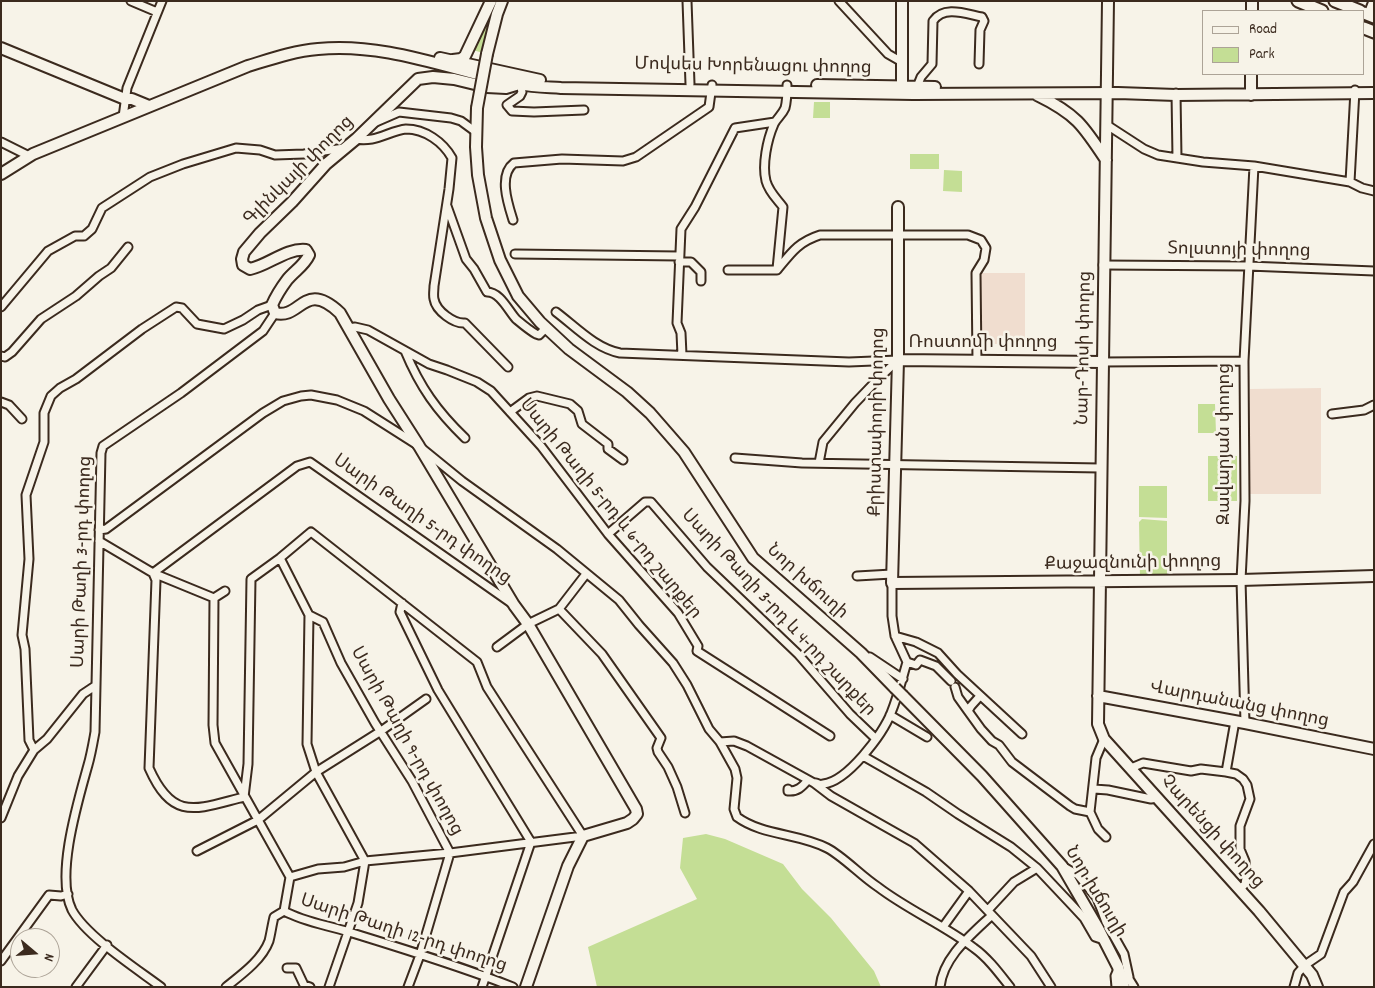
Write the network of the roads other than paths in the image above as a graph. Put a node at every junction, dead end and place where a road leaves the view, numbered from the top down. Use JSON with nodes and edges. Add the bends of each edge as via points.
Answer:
{"nodes":[{"id":1,"x":131,"y":1,"type":"edge"},
{"id":2,"x":162,"y":1,"type":"edge"},
{"id":3,"x":491,"y":1,"type":"edge"},
{"id":4,"x":502,"y":1,"type":"edge"},
{"id":5,"x":687,"y":1,"type":"edge"},
{"id":6,"x":839,"y":1,"type":"edge"},
{"id":7,"x":902,"y":1,"type":"edge"},
{"id":8,"x":1108,"y":1,"type":"edge"},
{"id":9,"x":1298,"y":1,"type":"edge"},
{"id":10,"x":1335,"y":1,"type":"edge"},
{"id":11,"x":1373,"y":1,"type":"edge"},
{"id":12,"x":1320,"y":10,"type":"edge"},
{"id":13,"x":1356,"y":10,"type":"edge"},
{"id":14,"x":157,"y":12,"type":"junction"},
{"id":15,"x":1366,"y":14,"type":"edge"},
{"id":16,"x":1,"y":48,"type":"edge"},
{"id":17,"x":451,"y":60,"type":"junction"},
{"id":18,"x":902,"y":62,"type":"junction"},
{"id":19,"x":979,"y":64,"type":"dead end"},
{"id":20,"x":462,"y":66,"type":"junction"},
{"id":21,"x":1251,"y":75,"type":"edge"},
{"id":22,"x":454,"y":79,"type":"junction"},
{"id":23,"x":520,"y":84,"type":"junction"},
{"id":24,"x":690,"y":84,"type":"junction"},
{"id":25,"x":917,"y":87,"type":"junction"},
{"id":26,"x":712,"y":88,"type":"junction"},
{"id":27,"x":787,"y":88,"type":"junction"},
{"id":28,"x":902,"y":90,"type":"junction"},
{"id":29,"x":1107,"y":91,"type":"junction"},
{"id":30,"x":1374,"y":91,"type":"edge"},
{"id":31,"x":1355,"y":92,"type":"junction"},
{"id":32,"x":1035,"y":94,"type":"junction"},
{"id":33,"x":1176,"y":94,"type":"junction"},
{"id":34,"x":1250,"y":94,"type":"junction"},
{"id":35,"x":125,"y":99,"type":"junction"},
{"id":36,"x":149,"y":106,"type":"junction"},
{"id":37,"x":584,"y":110,"type":"dead end"},
{"id":38,"x":122,"y":117,"type":"junction"},
{"id":39,"x":775,"y":122,"type":"junction"},
{"id":40,"x":371,"y":124,"type":"junction"},
{"id":41,"x":1107,"y":125,"type":"junction"},
{"id":42,"x":476,"y":132,"type":"junction"},
{"id":43,"x":356,"y":140,"type":"junction"},
{"id":44,"x":1,"y":142,"type":"edge"},
{"id":45,"x":344,"y":148,"type":"junction"},
{"id":46,"x":29,"y":156,"type":"junction"},
{"id":47,"x":1177,"y":158,"type":"junction"},
{"id":48,"x":1106,"y":160,"type":"junction"},
{"id":49,"x":1254,"y":166,"type":"junction"},
{"id":50,"x":1,"y":174,"type":"edge"},
{"id":51,"x":1350,"y":182,"type":"junction"},
{"id":52,"x":1374,"y":191,"type":"edge"},
{"id":53,"x":447,"y":203,"type":"junction"},
{"id":54,"x":898,"y":207,"type":"dead end"},
{"id":55,"x":513,"y":220,"type":"dead end"},
{"id":56,"x":898,"y":234,"type":"junction"},
{"id":57,"x":128,"y":247,"type":"dead end"},
{"id":58,"x":515,"y":254,"type":"dead end"},
{"id":59,"x":679,"y":259,"type":"junction"},
{"id":60,"x":1104,"y":266,"type":"junction"},
{"id":61,"x":1248,"y":266,"type":"junction"},
{"id":62,"x":728,"y":270,"type":"dead end"},
{"id":63,"x":777,"y":270,"type":"junction"},
{"id":64,"x":1374,"y":271,"type":"edge"},
{"id":65,"x":701,"y":281,"type":"dead end"},
{"id":66,"x":1,"y":307,"type":"edge"},
{"id":67,"x":273,"y":309,"type":"junction"},
{"id":68,"x":556,"y":312,"type":"dead end"},
{"id":69,"x":348,"y":328,"type":"junction"},
{"id":70,"x":546,"y":328,"type":"junction"},
{"id":71,"x":404,"y":351,"type":"junction"},
{"id":72,"x":682,"y":355,"type":"junction"},
{"id":73,"x":1,"y":356,"type":"edge"},
{"id":74,"x":898,"y":360,"type":"junction"},
{"id":75,"x":977,"y":361,"type":"junction"},
{"id":76,"x":1244,"y":361,"type":"junction"},
{"id":77,"x":1102,"y":362,"type":"junction"},
{"id":78,"x":508,"y":366,"type":"dead end"},
{"id":79,"x":1,"y":402,"type":"edge"},
{"id":80,"x":1374,"y":405,"type":"edge"},
{"id":81,"x":510,"y":412,"type":"junction"},
{"id":82,"x":1332,"y":414,"type":"dead end"},
{"id":83,"x":22,"y":419,"type":"dead end"},
{"id":84,"x":465,"y":438,"type":"dead end"},
{"id":85,"x":420,"y":446,"type":"junction"},
{"id":86,"x":735,"y":458,"type":"dead end"},
{"id":87,"x":623,"y":460,"type":"dead end"},
{"id":88,"x":819,"y":463,"type":"junction"},
{"id":89,"x":894,"y":464,"type":"junction"},
{"id":90,"x":1100,"y":468,"type":"junction"},
{"id":91,"x":99,"y":530,"type":"junction"},
{"id":92,"x":608,"y":534,"type":"junction"},
{"id":93,"x":99,"y":541,"type":"junction"},
{"id":94,"x":280,"y":558,"type":"junction"},
{"id":95,"x":154,"y":573,"type":"junction"},
{"id":96,"x":586,"y":574,"type":"junction"},
{"id":97,"x":858,"y":576,"type":"dead end"},
{"id":98,"x":1374,"y":576,"type":"edge"},
{"id":99,"x":892,"y":578,"type":"junction"},
{"id":100,"x":1242,"y":580,"type":"junction"},
{"id":101,"x":1099,"y":582,"type":"junction"},
{"id":102,"x":225,"y":592,"type":"dead end"},
{"id":103,"x":214,"y":598,"type":"junction"},
{"id":104,"x":402,"y":603,"type":"junction"},
{"id":105,"x":514,"y":605,"type":"junction"},
{"id":106,"x":559,"y":609,"type":"junction"},
{"id":107,"x":309,"y":615,"type":"junction"},
{"id":108,"x":528,"y":624,"type":"junction"},
{"id":109,"x":895,"y":636,"type":"junction"},
{"id":110,"x":497,"y":647,"type":"dead end"},
{"id":111,"x":861,"y":653,"type":"junction"},
{"id":112,"x":907,"y":662,"type":"junction"},
{"id":113,"x":903,"y":679,"type":"junction"},
{"id":114,"x":95,"y":686,"type":"junction"},
{"id":115,"x":980,"y":696,"type":"junction"},
{"id":116,"x":1098,"y":696,"type":"junction"},
{"id":117,"x":426,"y":699,"type":"dead end"},
{"id":118,"x":968,"y":711,"type":"junction"},
{"id":119,"x":890,"y":715,"type":"junction"},
{"id":120,"x":1240,"y":722,"type":"junction"},
{"id":121,"x":381,"y":731,"type":"junction"},
{"id":122,"x":1022,"y":734,"type":"dead end"},
{"id":123,"x":830,"y":736,"type":"dead end"},
{"id":124,"x":927,"y":737,"type":"dead end"},
{"id":125,"x":875,"y":738,"type":"junction"},
{"id":126,"x":1104,"y":739,"type":"junction"},
{"id":127,"x":720,"y":742,"type":"junction"},
{"id":128,"x":1374,"y":748,"type":"edge"},
{"id":129,"x":34,"y":750,"type":"junction"},
{"id":130,"x":863,"y":756,"type":"junction"},
{"id":131,"x":1131,"y":768,"type":"junction"},
{"id":132,"x":316,"y":772,"type":"junction"},
{"id":133,"x":1226,"y":772,"type":"junction"},
{"id":134,"x":811,"y":782,"type":"junction"},
{"id":135,"x":788,"y":789,"type":"dead end"},
{"id":136,"x":1094,"y":789,"type":"junction"},
{"id":137,"x":244,"y":797,"type":"junction"},
{"id":138,"x":1156,"y":798,"type":"junction"},
{"id":139,"x":1090,"y":812,"type":"junction"},
{"id":140,"x":686,"y":813,"type":"dead end"},
{"id":141,"x":1,"y":818,"type":"edge"},
{"id":142,"x":258,"y":820,"type":"junction"},
{"id":143,"x":583,"y":836,"type":"junction"},
{"id":144,"x":1106,"y":837,"type":"dead end"},
{"id":145,"x":531,"y":842,"type":"junction"},
{"id":146,"x":1374,"y":844,"type":"edge"},
{"id":147,"x":197,"y":851,"type":"dead end"},
{"id":148,"x":450,"y":853,"type":"junction"},
{"id":149,"x":365,"y":861,"type":"junction"},
{"id":150,"x":1062,"y":866,"type":"junction"},
{"id":151,"x":1037,"y":868,"type":"junction"},
{"id":152,"x":290,"y":877,"type":"junction"},
{"id":153,"x":1239,"y":890,"type":"junction"},
{"id":154,"x":969,"y":891,"type":"junction"},
{"id":155,"x":68,"y":894,"type":"junction"},
{"id":156,"x":284,"y":911,"type":"junction"},
{"id":157,"x":990,"y":913,"type":"junction"},
{"id":158,"x":943,"y":927,"type":"junction"},
{"id":159,"x":348,"y":931,"type":"junction"},
{"id":160,"x":1102,"y":940,"type":"junction"},
{"id":161,"x":964,"y":941,"type":"junction"},
{"id":162,"x":107,"y":946,"type":"junction"},
{"id":163,"x":420,"y":955,"type":"junction"},
{"id":164,"x":1,"y":961,"type":"edge"},
{"id":165,"x":1305,"y":965,"type":"junction"},
{"id":166,"x":287,"y":968,"type":"dead end"},
{"id":167,"x":1116,"y":971,"type":"junction"},
{"id":168,"x":486,"y":976,"type":"junction"},
{"id":169,"x":1129,"y":977,"type":"junction"},
{"id":170,"x":76,"y":987,"type":"edge"},
{"id":171,"x":161,"y":987,"type":"edge"},
{"id":172,"x":226,"y":987,"type":"edge"},
{"id":173,"x":310,"y":987,"type":"edge"},
{"id":174,"x":328,"y":987,"type":"edge"},
{"id":175,"x":408,"y":987,"type":"edge"},
{"id":176,"x":482,"y":987,"type":"edge"},
{"id":177,"x":513,"y":987,"type":"edge"},
{"id":178,"x":526,"y":987,"type":"edge"},
{"id":179,"x":940,"y":987,"type":"edge"},
{"id":180,"x":1010,"y":987,"type":"edge"},
{"id":181,"x":1051,"y":987,"type":"edge"},
{"id":182,"x":1116,"y":987,"type":"edge"},
{"id":183,"x":1124,"y":987,"type":"edge"},
{"id":184,"x":1134,"y":987,"type":"edge"},
{"id":185,"x":1294,"y":987,"type":"edge"},
{"id":186,"x":1317,"y":987,"type":"edge"}],
"edges":[{"from":1,"to":14,"type":"street"},
{"from":2,"to":14,"type":"street"},
{"from":3,"to":17,"type":"main road","via":[[465,56]]},
{"from":4,"to":42,"type":"main road","name":"Նոր խճուղի","bridge":true,"via":[[496,14],[477,108]]},
{"from":5,"to":24,"type":"street"},
{"from":6,"to":18,"type":"street","via":[[888,54]]},
{"from":7,"to":18,"type":"main road"},
{"from":8,"to":29,"type":"main road","name":"Նար-Դոսի փողոց"},
{"from":9,"to":12,"type":"main road"},
{"from":10,"to":13,"type":"main road"},
{"from":11,"to":15,"type":"street"},
{"from":14,"to":35,"type":"street"},
{"from":16,"to":35,"type":"main road"},
{"from":17,"to":20,"type":"main road","name":"Մովսես Խորենացու փողոց"},
{"from":17,"to":36,"type":"main road","name":"Մովսես Խորենացու փողոց","via":[[377,46],[321,45],[280,52],[152,98]]},
{"from":18,"to":28,"type":"main road"},
{"from":19,"to":25,"type":"street","via":[[982,17],[942,12],[933,21],[932,64]]},
{"from":20,"to":22,"type":"main road"},
{"from":20,"to":23,"type":"main road","name":"Մովսես Խորենացու փողոց"},
{"from":20,"to":24,"type":"main road","name":"Մովսես Խորենացու փողոց","via":[[562,82]]},
{"from":20,"to":36,"type":"main road","name":"Մովսես Խորենացու փողոց","via":[[369,50],[318,49],[248,66]]},
{"from":21,"to":34,"type":"main road"},
{"from":22,"to":23,"type":"main road","name":"Գլինկայի փողոց","via":[[487,87],[506,88]]},
{"from":22,"to":40,"type":"main road","name":"Գլինկայի փողոց","via":[[418,79]]},
{"from":23,"to":26,"type":"main road","name":"Մովսես Խորենացու փողոց","via":[[561,88]]},
{"from":23,"to":37,"type":"street","via":[[520,96],[507,105],[512,111]]},
{"from":24,"to":26,"type":"main road","name":"Մովսես Խորենացու փողոց"},
{"from":25,"to":28,"type":"main road","name":"Մովսես Խորենացու փողոց"},
{"from":25,"to":29,"type":"main road","name":"Մովսես Խորենացու փողոց"},
{"from":26,"to":27,"type":"main road","name":"Մովսես Խորենացու փողոց"},
{"from":26,"to":55,"type":"street","via":[[709,107],[636,157],[623,161],[562,159],[509,166],[505,174]]},
{"from":27,"to":28,"type":"main road","name":"Մովսես Խորենացու փողոց"},
{"from":27,"to":39,"type":"street","via":[[784,110]]},
{"from":28,"to":32,"type":"main road","name":"Մովսես Խորենացու փողոց"},
{"from":29,"to":32,"type":"main road","name":"Մովսես Խորենացու փողոց"},
{"from":29,"to":33,"type":"main road","name":"Մովսես Խորենացու փողոց"},
{"from":29,"to":41,"type":"main road","name":"Նար-Դոսի փողոց"},
{"from":30,"to":31,"type":"main road","name":"Մովսես Խորենացու փողոց"},
{"from":31,"to":34,"type":"main road","name":"Մովսես Խորենացու փողոց"},
{"from":31,"to":51,"type":"street"},
{"from":32,"to":48,"type":"main road","via":[[1074,117]]},
{"from":33,"to":34,"type":"main road","name":"Մովսես Խորենացու փողոց"},
{"from":33,"to":47,"type":"street"},
{"from":35,"to":36,"type":"main road"},
{"from":35,"to":38,"type":"street"},
{"from":36,"to":38,"type":"main road","name":"Մովսես Խորենացու փողոց"},
{"from":38,"to":46,"type":"main road","name":"Մովսես Խորենացու փողոց"},
{"from":39,"to":59,"type":"street","via":[[739,127],[733,131],[681,230]]},
{"from":39,"to":63,"type":"street","via":[[766,148],[765,164],[766,182],[783,208]]},
{"from":40,"to":42,"type":"street","via":[[399,112],[460,121]]},
{"from":40,"to":43,"type":"main road","name":"Գլինկայի փողոց"},
{"from":41,"to":47,"type":"street","via":[[1154,154]]},
{"from":41,"to":48,"type":"main road","name":"Նար-Դոսի փողոց"},
{"from":42,"to":70,"type":"main road","name":"Նոր խճուղի","via":[[478,175],[486,218],[500,260],[518,296]]},
{"from":43,"to":45,"type":"main road","name":"Գլինկայի փողոց"},
{"from":43,"to":53,"type":"street","via":[[406,129],[438,140],[452,158]]},
{"from":44,"to":46,"type":"street"},
{"from":45,"to":66,"type":"street","via":[[275,155],[236,148],[150,177],[102,208],[92,229],[84,236],[75,236],[48,251]]},
{"from":45,"to":67,"type":"main road","name":"Գլինկայի փողոց","via":[[244,252],[243,265],[250,269],[262,267],[297,249],[306,250],[309,255],[288,279]]},
{"from":46,"to":50,"type":"main road","name":"Մովսես Խորենացու փողոց"},
{"from":47,"to":49,"type":"street"},
{"from":48,"to":60,"type":"main road","name":"Նար-Դոսի փողոց"},
{"from":49,"to":51,"type":"street"},
{"from":49,"to":61,"type":"street","name":"Զավարյան փողոց"},
{"from":51,"to":52,"type":"street"},
{"from":53,"to":70,"type":"street","via":[[466,259],[487,292],[497,296],[517,319],[536,334]]},
{"from":53,"to":78,"type":"street","via":[[434,300],[445,314],[458,323],[465,323]]},
{"from":54,"to":56,"type":"main road","name":"Քրիստափորի փողոց"},
{"from":56,"to":63,"type":"street","via":[[820,235],[796,246]]},
{"from":56,"to":74,"type":"main road","name":"Քրիստափորի փողոց"},
{"from":56,"to":75,"type":"street","via":[[968,235],[981,240],[986,248],[984,260],[976,273]]},
{"from":57,"to":73,"type":"street","via":[[111,268],[41,319],[12,352]]},
{"from":58,"to":59,"type":"street"},
{"from":59,"to":65,"type":"street","via":[[692,263],[701,272]]},
{"from":59,"to":72,"type":"street","via":[[677,324],[681,333]]},
{"from":60,"to":61,"type":"street","name":"Տոլստոյի փողոց"},
{"from":60,"to":77,"type":"main road","name":"Նար-Դոսի փողոց"},
{"from":61,"to":64,"type":"street","name":"Տոլստոյի փողոց"},
{"from":61,"to":76,"type":"street","name":"Զավարյան փողոց"},
{"from":62,"to":63,"type":"street"},
{"from":67,"to":69,"type":"main road","via":[[285,313],[310,300],[320,300],[340,313]]},
{"from":67,"to":91,"type":"street","name":"Սարի Թաղի 3-րդ փողոց","via":[[263,331],[103,446]]},
{"from":67,"to":129,"type":"street","via":[[258,310],[224,329],[196,324],[182,308],[176,307],[51,396],[44,413],[44,442],[26,495],[29,559],[22,634],[26,650],[29,740]]},
{"from":68,"to":72,"type":"street","name":"Ռոստոմի փողոց","via":[[608,351]]},
{"from":69,"to":71,"type":"street","name":"Սարի Թաղի 5-րդ և 6-րդ շարքեր","via":[[368,330]]},
{"from":69,"to":85,"type":"main road"},
{"from":70,"to":111,"type":"main road","name":"Նոր խճուղի","via":[[650,413],[684,452],[753,558]]},
{"from":71,"to":81,"type":"street","name":"Սարի Թաղի 5-րդ և 6-րդ շարքեր","via":[[477,382],[491,391]]},
{"from":71,"to":84,"type":"street","via":[[433,404]]},
{"from":72,"to":74,"type":"street","name":"Ռոստոմի փողոց","via":[[849,362]]},
{"from":74,"to":75,"type":"main road","name":"Ռոստոմի փողոց"},
{"from":74,"to":88,"type":"street","via":[[855,403],[823,442]]},
{"from":74,"to":89,"type":"main road","name":"Քրիստափորի փողոց"},
{"from":75,"to":77,"type":"main road","name":"Ռոստոմի փողոց"},
{"from":76,"to":77,"type":"street","name":"Ռոստոմի փողոց"},
{"from":76,"to":100,"type":"street","name":"Զավարյան փողոց"},
{"from":77,"to":90,"type":"main road","name":"Նար-Դոսի փողոց"},
{"from":79,"to":83,"type":"street","via":[[9,405]]},
{"from":80,"to":82,"type":"street","via":[[1364,410]]},
{"from":81,"to":87,"type":"street","via":[[537,396],[570,404],[578,411],[582,424]]},
{"from":81,"to":92,"type":"street","name":"Սարի Թաղի 5-րդ և 6-րդ շարքեր","via":[[560,469]]},
{"from":85,"to":91,"type":"street","via":[[346,403],[311,395],[301,396],[263,412],[106,529]]},
{"from":85,"to":96,"type":"street"},
{"from":85,"to":105,"type":"main road"},
{"from":86,"to":88,"type":"street"},
{"from":88,"to":89,"type":"street"},
{"from":89,"to":90,"type":"street"},
{"from":89,"to":99,"type":"main road","name":"Քրիստափորի փողոց"},
{"from":90,"to":101,"type":"main road","name":"Նար-Դոսի փողոց"},
{"from":91,"to":93,"type":"street","name":"Սարի Թաղի 3-րդ փողոց"},
{"from":92,"to":123,"type":"street","name":"Սարի Թաղի 5-րդ և 6-րդ շարքեր","via":[[678,613],[698,646],[697,651]]},
{"from":92,"to":125,"type":"street","name":"Սարի Թաղի 3-րդ և 4-րդ շարքեր","via":[[645,502],[651,502],[707,567],[798,654]]},
{"from":93,"to":95,"type":"street"},
{"from":93,"to":114,"type":"street","name":"Սարի Թաղի 3-րդ փողոց"},
{"from":94,"to":104,"type":"street","via":[[311,532]]},
{"from":94,"to":107,"type":"street","name":"Սարի Թաղի 9-րդ փողոց"},
{"from":94,"to":137,"type":"street","via":[[251,579],[248,764]]},
{"from":95,"to":103,"type":"street"},
{"from":95,"to":105,"type":"street","name":"Սարի Թաղի 5-րդ փողոց","via":[[297,466],[310,462]]},
{"from":95,"to":137,"type":"street","via":[[149,768],[160,790],[183,807],[198,809]]},
{"from":96,"to":106,"type":"street"},
{"from":96,"to":127,"type":"street","via":[[619,600],[673,663],[709,729]]},
{"from":97,"to":99,"type":"street"},
{"from":98,"to":100,"type":"main road","name":"Քաջազնունի փողոց"},
{"from":99,"to":101,"type":"main road","name":"Քաջազնունի փողոց"},
{"from":99,"to":109,"type":"street","name":"Քրիստափորի փողոց"},
{"from":100,"to":101,"type":"main road","name":"Քաջազնունի փողոց"},
{"from":100,"to":120,"type":"street","name":"Զավարյան փողոց"},
{"from":101,"to":116,"type":"main road","name":"Նար-Դոսի փողոց"},
{"from":102,"to":103,"type":"street"},
{"from":103,"to":137,"type":"street","via":[[215,743]]},
{"from":104,"to":143,"type":"street","via":[[477,662],[487,687]]},
{"from":104,"to":145,"type":"street","via":[[400,612],[438,690]]},
{"from":105,"to":108,"type":"main road"},
{"from":106,"to":108,"type":"street"},
{"from":106,"to":140,"type":"street","via":[[602,654],[661,738],[658,752],[668,767]]},
{"from":107,"to":121,"type":"street","name":"Սարի Թաղի 9-րդ փողոց","via":[[324,622],[342,663]]},
{"from":107,"to":132,"type":"street","via":[[307,744]]},
{"from":108,"to":110,"type":"street"},
{"from":108,"to":143,"type":"main road","via":[[636,809],[637,814],[627,823]]},
{"from":109,"to":112,"type":"street","name":"Քրիստափորի փողոց"},
{"from":109,"to":115,"type":"street","via":[[938,653]]},
{"from":111,"to":113,"type":"street"},
{"from":111,"to":150,"type":"main road","name":"Նոր խճուղի","bridge":true,"via":[[970,764]]},
{"from":112,"to":113,"type":"street"},
{"from":112,"to":118,"type":"street","via":[[916,665],[920,660],[936,666],[953,684]]},
{"from":113,"to":119,"type":"street"},
{"from":114,"to":129,"type":"street","via":[[83,694],[47,739]]},
{"from":114,"to":155,"type":"street","name":"Սարի Թաղի 3-րդ փողոց","via":[[95,732],[68,842]]},
{"from":115,"to":118,"type":"street"},
{"from":115,"to":122,"type":"street"},
{"from":116,"to":120,"type":"main road","name":"Վարդանանց փողոց"},
{"from":116,"to":126,"type":"main road","name":"Չարենցի փողոց","via":[[1098,724]]},
{"from":117,"to":121,"type":"street"},
{"from":118,"to":139,"type":"street","via":[[1012,762],[1070,806]]},
{"from":119,"to":124,"type":"street"},
{"from":119,"to":125,"type":"street"},
{"from":120,"to":128,"type":"main road","name":"Վարդանանց փողոց"},
{"from":120,"to":133,"type":"street","name":"Զավարյան փողոց"},
{"from":121,"to":132,"type":"street"},
{"from":121,"to":148,"type":"street","name":"Սարի Թաղի 9-րդ փողոց"},
{"from":125,"to":130,"type":"street"},
{"from":126,"to":131,"type":"main road","name":"Չարենցի փողոց"},
{"from":126,"to":136,"type":"street","via":[[1096,758]]},
{"from":127,"to":134,"type":"street","via":[[741,743]]},
{"from":127,"to":158,"type":"street","via":[[736,774],[734,809],[737,818],[826,848],[896,900]]},
{"from":129,"to":141,"type":"street","via":[[18,776]]},
{"from":130,"to":134,"type":"street","via":[[832,780],[823,784]]},
{"from":130,"to":151,"type":"street","via":[[926,792],[1011,847]]},
{"from":131,"to":133,"type":"street","via":[[1143,763],[1191,772],[1200,769]]},
{"from":131,"to":138,"type":"main road","name":"Չարենցի փողոց"},
{"from":132,"to":142,"type":"street"},
{"from":132,"to":149,"type":"street"},
{"from":133,"to":153,"type":"street","via":[[1243,779],[1249,792],[1249,805],[1240,826],[1240,849],[1246,878]]},
{"from":134,"to":135,"type":"street","via":[[794,792],[788,792]]},
{"from":134,"to":154,"type":"street","via":[[914,843]]},
{"from":136,"to":138,"type":"street"},
{"from":136,"to":139,"type":"street"},
{"from":137,"to":142,"type":"street"},
{"from":138,"to":153,"type":"main road","name":"Չարենցի փողոց"},
{"from":139,"to":144,"type":"street"},
{"from":142,"to":147,"type":"street"},
{"from":142,"to":152,"type":"street"},
{"from":143,"to":145,"type":"street"},
{"from":143,"to":178,"type":"main road","via":[[568,866]]},
{"from":145,"to":148,"type":"street"},
{"from":145,"to":168,"type":"street"},
{"from":146,"to":165,"type":"street","via":[[1344,892],[1321,954]]},
{"from":148,"to":149,"type":"street"},
{"from":148,"to":163,"type":"street","name":"Սարի Թաղի 9-րդ փողոց"},
{"from":149,"to":152,"type":"street","via":[[344,867],[319,868]]},
{"from":149,"to":159,"type":"street","via":[[358,903]]},
{"from":150,"to":160,"type":"main road","name":"Նոր խճուղի"},
{"from":150,"to":169,"type":"street","via":[[1078,875],[1097,898],[1124,954]]},
{"from":151,"to":157,"type":"street","via":[[1014,882]]},
{"from":151,"to":160,"type":"street","via":[[1084,918],[1094,938]]},
{"from":152,"to":156,"type":"street"},
{"from":153,"to":165,"type":"main road","name":"Չարենցի փողոց"},
{"from":154,"to":157,"type":"street"},
{"from":154,"to":158,"type":"street"},
{"from":155,"to":162,"type":"street","via":[[72,910]]},
{"from":155,"to":164,"type":"street","via":[[49,895]]},
{"from":156,"to":159,"type":"street","name":"Սարի Թաղի 12-րդ փողոց"},
{"from":156,"to":172,"type":"street","via":[[274,918],[269,941],[260,955]]},
{"from":157,"to":161,"type":"street"},
{"from":157,"to":181,"type":"street","via":[[1031,956]]},
{"from":158,"to":161,"type":"street"},
{"from":159,"to":163,"type":"street","name":"Սարի Թաղի 12-րդ փողոց"},
{"from":159,"to":174,"type":"street"},
{"from":160,"to":167,"type":"main road","name":"Նոր խճուղի"},
{"from":161,"to":179,"type":"street","via":[[941,974]]},
{"from":161,"to":180,"type":"street","via":[[982,954]]},
{"from":162,"to":170,"type":"street"},
{"from":162,"to":171,"type":"street"},
{"from":163,"to":168,"type":"street","name":"Սարի Թաղի 12-րդ փողոց"},
{"from":163,"to":175,"type":"street","name":"Սարի Թաղի 9-րդ փողոց"},
{"from":165,"to":185,"type":"street","via":[[1298,973]]},
{"from":165,"to":186,"type":"main road","name":"Չարենցի փողոց"},
{"from":166,"to":173,"type":"street","via":[[296,968],[304,985]]},
{"from":167,"to":169,"type":"street"},
{"from":167,"to":182,"type":"street"},
{"from":167,"to":183,"type":"main road","name":"Նոր խճուղի"},
{"from":168,"to":176,"type":"street"},
{"from":168,"to":177,"type":"street","name":"Սարի Թաղի 12-րդ փողոց"},
{"from":169,"to":184,"type":"street"}]}
